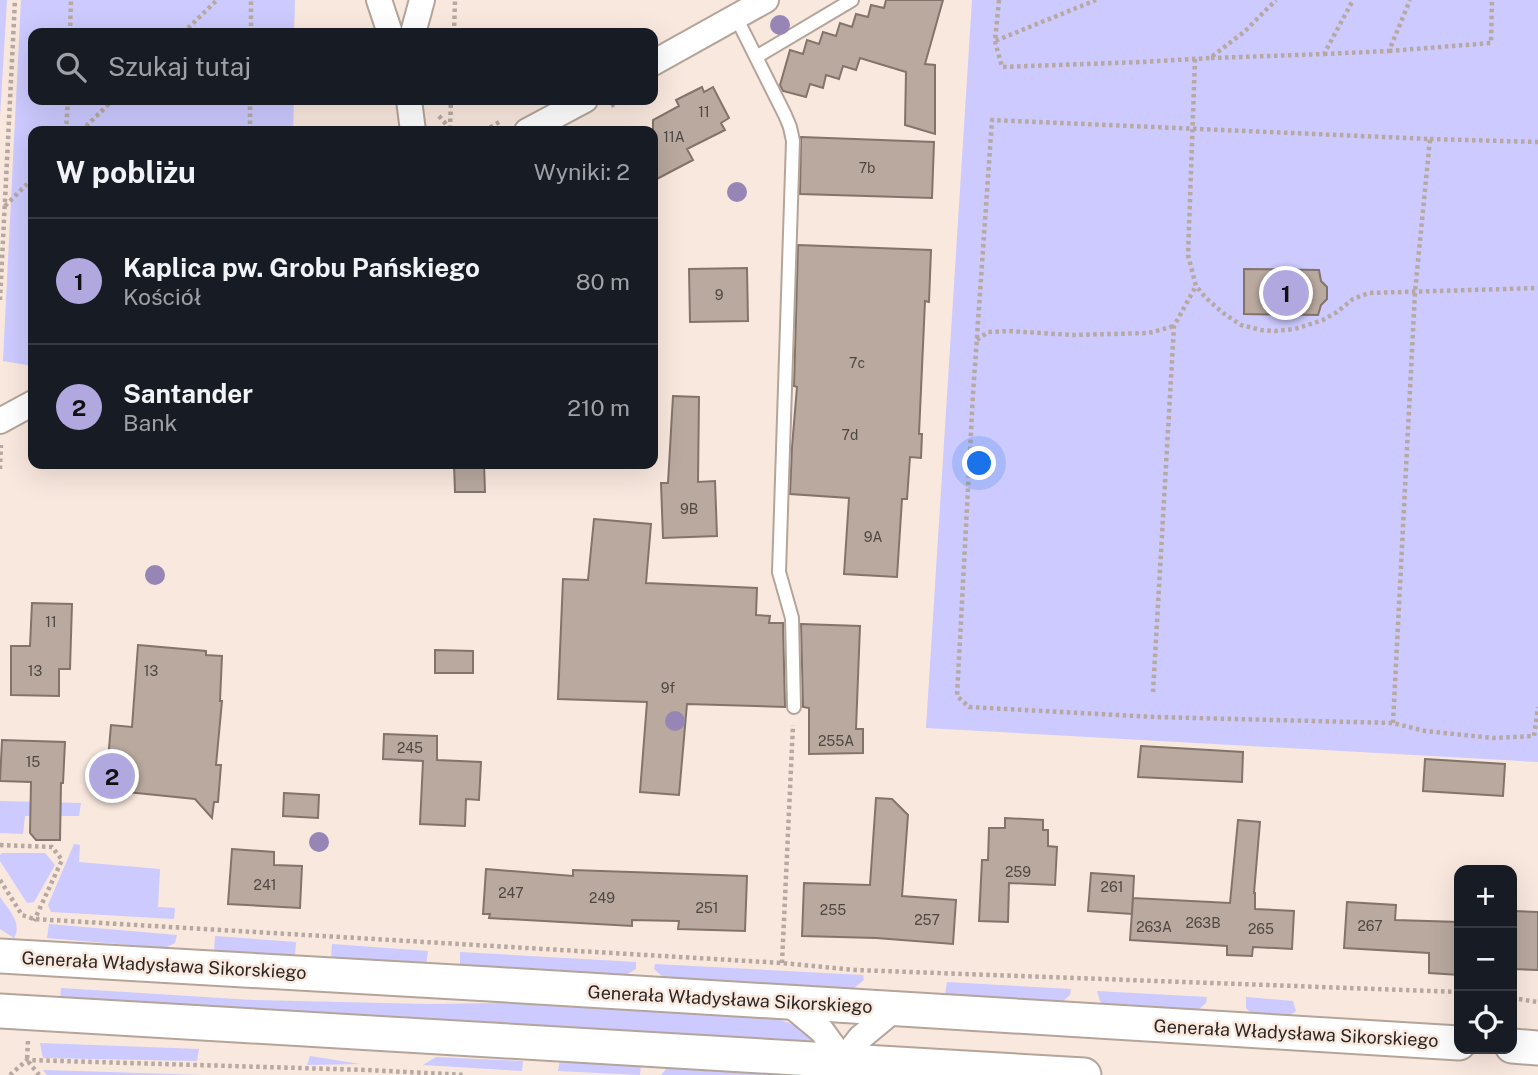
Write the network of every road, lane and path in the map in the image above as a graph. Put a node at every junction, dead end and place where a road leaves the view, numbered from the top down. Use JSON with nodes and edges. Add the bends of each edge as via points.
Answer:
{"nodes":[{"id":1,"x":15,"y":0,"type":"edge"},
{"id":2,"x":71,"y":0,"type":"edge"},
{"id":3,"x":217,"y":0,"type":"edge"},
{"id":4,"x":251,"y":0,"type":"edge"},
{"id":5,"x":379,"y":0,"type":"edge"},
{"id":6,"x":422,"y":0,"type":"edge"},
{"id":7,"x":455,"y":0,"type":"edge"},
{"id":8,"x":766,"y":0,"type":"edge"},
{"id":9,"x":852,"y":0,"type":"edge"},
{"id":10,"x":999,"y":0,"type":"edge"},
{"id":11,"x":1096,"y":0,"type":"edge"},
{"id":12,"x":1276,"y":0,"type":"edge"},
{"id":13,"x":1353,"y":0,"type":"edge"},
{"id":14,"x":1410,"y":0,"type":"edge"},
{"id":15,"x":1492,"y":0,"type":"edge"},
{"id":16,"x":736,"y":18,"type":"junction"},
{"id":17,"x":70,"y":28,"type":"edge"},
{"id":18,"x":188,"y":28,"type":"edge"},
{"id":19,"x":251,"y":28,"type":"edge"},
{"id":20,"x":388,"y":28,"type":"edge"},
{"id":21,"x":414,"y":28,"type":"edge"},
{"id":22,"x":454,"y":28,"type":"edge"},
{"id":23,"x":995,"y":41,"type":"junction"},
{"id":24,"x":1389,"y":51,"type":"junction"},
{"id":25,"x":1324,"y":54,"type":"junction"},
{"id":26,"x":756,"y":57,"type":"junction"},
{"id":27,"x":1210,"y":58,"type":"junction"},
{"id":28,"x":1195,"y":59,"type":"junction"},
{"id":29,"x":658,"y":60,"type":"edge"},
{"id":30,"x":68,"y":105,"type":"edge"},
{"id":31,"x":108,"y":105,"type":"edge"},
{"id":32,"x":250,"y":105,"type":"edge"},
{"id":33,"x":410,"y":105,"type":"edge"},
{"id":34,"x":452,"y":105,"type":"edge"},
{"id":35,"x":576,"y":105,"type":"edge"},
{"id":36,"x":66,"y":126,"type":"edge"},
{"id":37,"x":86,"y":126,"type":"edge"},
{"id":38,"x":250,"y":126,"type":"edge"},
{"id":39,"x":412,"y":126,"type":"edge"},
{"id":40,"x":450,"y":126,"type":"edge"},
{"id":41,"x":536,"y":126,"type":"edge"},
{"id":42,"x":1194,"y":127,"type":"junction"},
{"id":43,"x":1430,"y":139,"type":"junction"},
{"id":44,"x":1538,"y":142,"type":"edge"},
{"id":45,"x":28,"y":183,"type":"edge"},
{"id":46,"x":5,"y":207,"type":"junction"},
{"id":47,"x":0,"y":284,"type":"edge"},
{"id":48,"x":1196,"y":286,"type":"junction"},
{"id":49,"x":1538,"y":288,"type":"edge"},
{"id":50,"x":1415,"y":292,"type":"junction"},
{"id":51,"x":0,"y":300,"type":"edge"},
{"id":52,"x":1174,"y":326,"type":"junction"},
{"id":53,"x":977,"y":340,"type":"junction"},
{"id":54,"x":28,"y":406,"type":"edge"},
{"id":55,"x":0,"y":421,"type":"edge"},
{"id":56,"x":1153,"y":692,"type":"dead end"},
{"id":57,"x":794,"y":707,"type":"joint"},
{"id":58,"x":1538,"y":707,"type":"edge"},
{"id":59,"x":1393,"y":723,"type":"junction"},
{"id":60,"x":0,"y":845,"type":"edge"},
{"id":61,"x":0,"y":880,"type":"edge"},
{"id":62,"x":34,"y":919,"type":"junction"},
{"id":63,"x":0,"y":956,"type":"edge"},
{"id":64,"x":782,"y":962,"type":"junction"},
{"id":65,"x":1454,"y":992,"type":"edge"},
{"id":66,"x":1517,"y":999,"type":"edge"},
{"id":67,"x":787,"y":1002,"type":"junction"},
{"id":68,"x":1538,"y":1002,"type":"edge"},
{"id":69,"x":895,"y":1009,"type":"junction"},
{"id":70,"x":0,"y":1011,"type":"edge"},
{"id":71,"x":1454,"y":1043,"type":"edge"},
{"id":72,"x":1517,"y":1046,"type":"edge"},
{"id":73,"x":1538,"y":1048,"type":"edge"},
{"id":74,"x":27,"y":1060,"type":"junction"},
{"id":75,"x":212,"y":1066,"type":"junction"},
{"id":76,"x":842,"y":1068,"type":"edge"},
{"id":77,"x":368,"y":1073,"type":"edge"},
{"id":78,"x":424,"y":1074,"type":"edge"},
{"id":79,"x":10,"y":1075,"type":"edge"},
{"id":80,"x":38,"y":1075,"type":"edge"},
{"id":81,"x":212,"y":1075,"type":"edge"},
{"id":82,"x":466,"y":1075,"type":"edge"},
{"id":83,"x":1084,"y":1075,"type":"edge"}],
"edges":[{"from":1,"to":46,"type":"path"},
{"from":2,"to":17,"type":"path"},
{"from":3,"to":18,"type":"path"},
{"from":4,"to":19,"type":"path"},
{"from":5,"to":20,"type":"street"},
{"from":6,"to":21,"type":"street"},
{"from":7,"to":22,"type":"path"},
{"from":8,"to":16,"type":"street"},
{"from":9,"to":26,"type":"lane"},
{"from":10,"to":23,"type":"path"},
{"from":11,"to":23,"type":"path"},
{"from":12,"to":27,"type":"path"},
{"from":13,"to":25,"type":"path"},
{"from":14,"to":24,"type":"path"},
{"from":15,"to":24,"type":"path","via":[[1491,43]]},
{"from":16,"to":26,"type":"lane"},
{"from":16,"to":29,"type":"street"},
{"from":23,"to":28,"type":"path","via":[[1002,67]]},
{"from":24,"to":25,"type":"path"},
{"from":25,"to":27,"type":"path"},
{"from":26,"to":57,"type":"lane","via":[[793,141],[779,572],[792,618]]},
{"from":27,"to":28,"type":"path"},
{"from":28,"to":42,"type":"path"},
{"from":30,"to":36,"type":"path"},
{"from":31,"to":37,"type":"path"},
{"from":32,"to":38,"type":"path"},
{"from":33,"to":39,"type":"street"},
{"from":34,"to":40,"type":"path"},
{"from":35,"to":41,"type":"street"},
{"from":42,"to":43,"type":"path"},
{"from":42,"to":48,"type":"path","via":[[1188,255]]},
{"from":42,"to":53,"type":"path","via":[[992,120]]},
{"from":43,"to":44,"type":"path"},
{"from":43,"to":50,"type":"path"},
{"from":45,"to":46,"type":"path"},
{"from":46,"to":47,"type":"path"},
{"from":47,"to":51,"type":"path"},
{"from":48,"to":50,"type":"path","via":[[1241,325],[1275,331],[1323,320],[1369,293]]},
{"from":48,"to":52,"type":"path"},
{"from":49,"to":50,"type":"path"},
{"from":50,"to":59,"type":"path"},
{"from":52,"to":53,"type":"path","via":[[1149,333],[998,331]]},
{"from":52,"to":56,"type":"path"},
{"from":53,"to":59,"type":"path","via":[[957,696],[969,707]]},
{"from":54,"to":55,"type":"street"},
{"from":57,"to":64,"type":"path"},
{"from":58,"to":59,"type":"path","via":[[1534,736],[1493,738]]},
{"from":60,"to":62,"type":"path","via":[[52,847],[62,860]]},
{"from":61,"to":62,"type":"path","via":[[22,915]]},
{"from":62,"to":64,"type":"path"},
{"from":63,"to":67,"type":"main road","name":"Generała Władysława Sikorskiego"},
{"from":64,"to":65,"type":"path","via":[[855,970]]},
{"from":66,"to":68,"type":"path"},
{"from":67,"to":69,"type":"main road","name":"Generała Władysława Sikorskiego"},
{"from":67,"to":76,"type":"street","via":[[822,1031]]},
{"from":69,"to":71,"type":"main road","name":"Generała Władysława Sikorskiego"},
{"from":69,"to":76,"type":"street","via":[[860,1038]]},
{"from":70,"to":76,"type":"main road"},
{"from":72,"to":73,"type":"main road"},
{"from":74,"to":75,"type":"path"},
{"from":74,"to":79,"type":"path"},
{"from":74,"to":80,"type":"path"},
{"from":75,"to":77,"type":"path"},
{"from":75,"to":81,"type":"path"},
{"from":76,"to":83,"type":"main road"},
{"from":77,"to":78,"type":"path"},
{"from":78,"to":82,"type":"path"}]}
